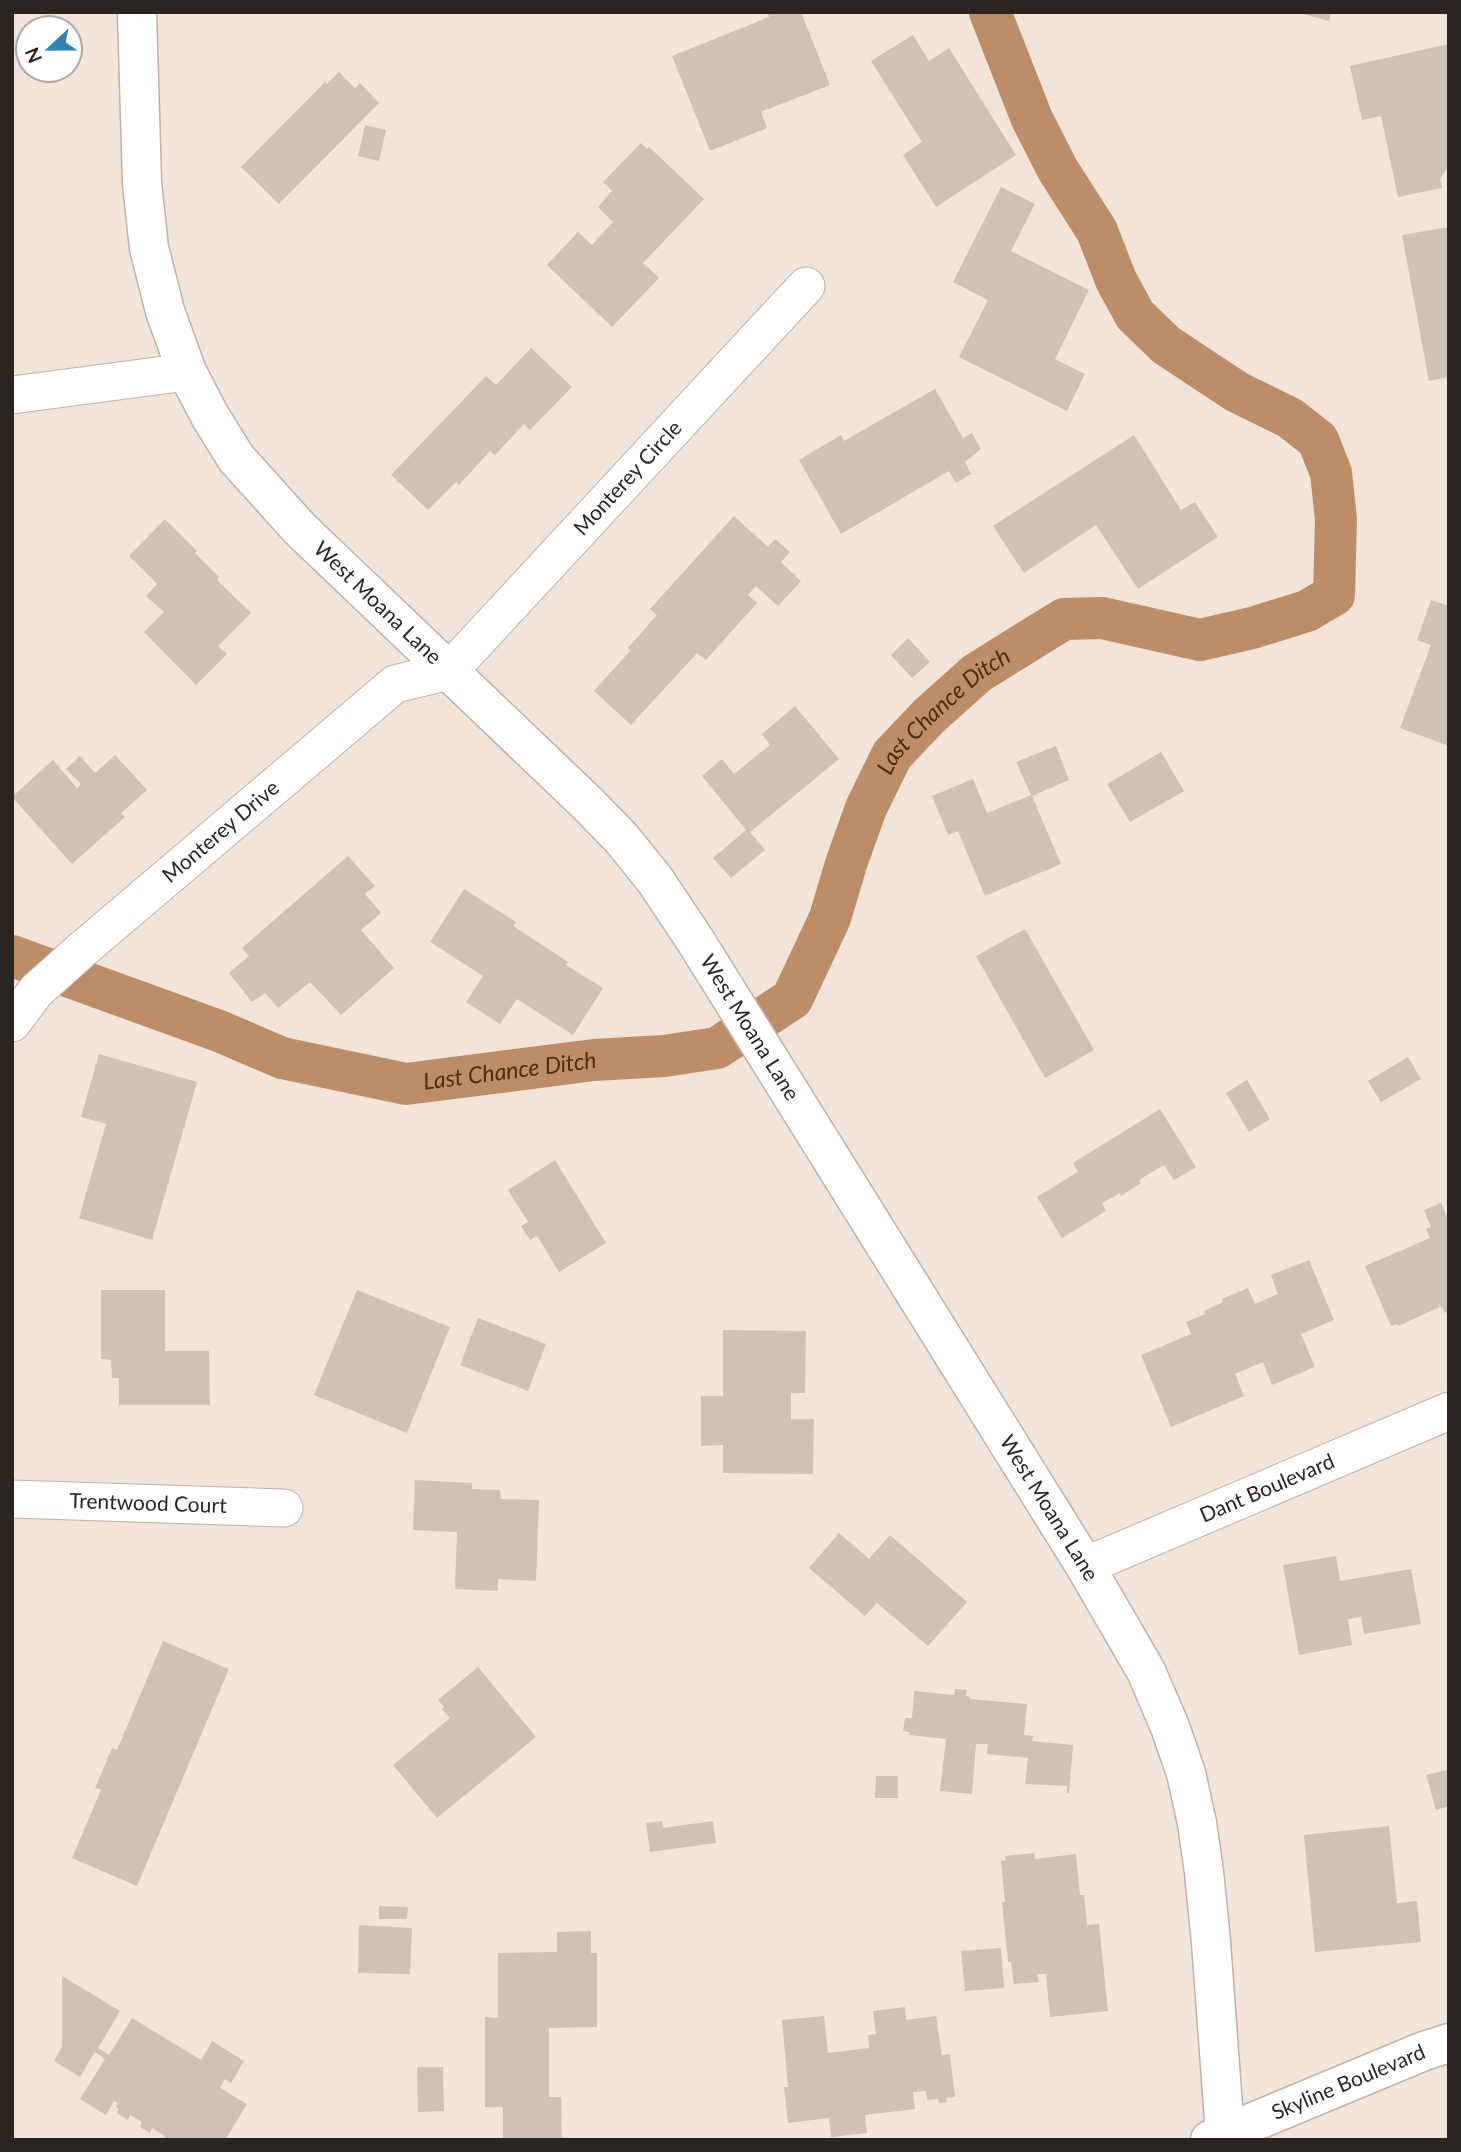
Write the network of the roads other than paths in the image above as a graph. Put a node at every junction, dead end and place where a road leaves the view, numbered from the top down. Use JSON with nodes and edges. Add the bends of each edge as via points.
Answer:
{"nodes":[{"id":1,"x":137,"y":12,"type":"edge"},
{"id":2,"x":806,"y":286,"type":"dead end"},
{"id":3,"x":187,"y":372,"type":"junction"},
{"id":4,"x":12,"y":395,"type":"edge"},
{"id":5,"x":449,"y":671,"type":"junction"},
{"id":6,"x":12,"y":1023,"type":"edge"},
{"id":7,"x":1449,"y":1411,"type":"edge"},
{"id":8,"x":12,"y":1499,"type":"edge"},
{"id":9,"x":284,"y":1508,"type":"dead end"},
{"id":10,"x":1085,"y":1566,"type":"junction"},
{"id":11,"x":1449,"y":2043,"type":"edge"},
{"id":12,"x":1220,"y":2138,"type":"edge"}],
"edges":[{"from":1,"to":3,"type":"street","name":"West Moana Lane","via":[[142,183],[149,248]]},
{"from":2,"to":5,"type":"street","name":"Monterey Circle"},
{"from":3,"to":4,"type":"street"},
{"from":3,"to":5,"type":"street","name":"West Moana Lane","via":[[236,458],[271,499]]},
{"from":5,"to":6,"type":"street","name":"Monterey Drive","via":[[395,684],[36,991]]},
{"from":5,"to":10,"type":"street","name":"West Moana Lane","via":[[589,805],[655,880]]},
{"from":7,"to":10,"type":"street","name":"Dant Boulevard"},
{"from":8,"to":9,"type":"street","name":"Trentwood Court"},
{"from":10,"to":12,"type":"street","name":"West Moana Lane","via":[[1146,1671],[1186,1773],[1197,1823],[1211,1942]]},
{"from":11,"to":12,"type":"street","name":"Skyline Boulevard"}]}
